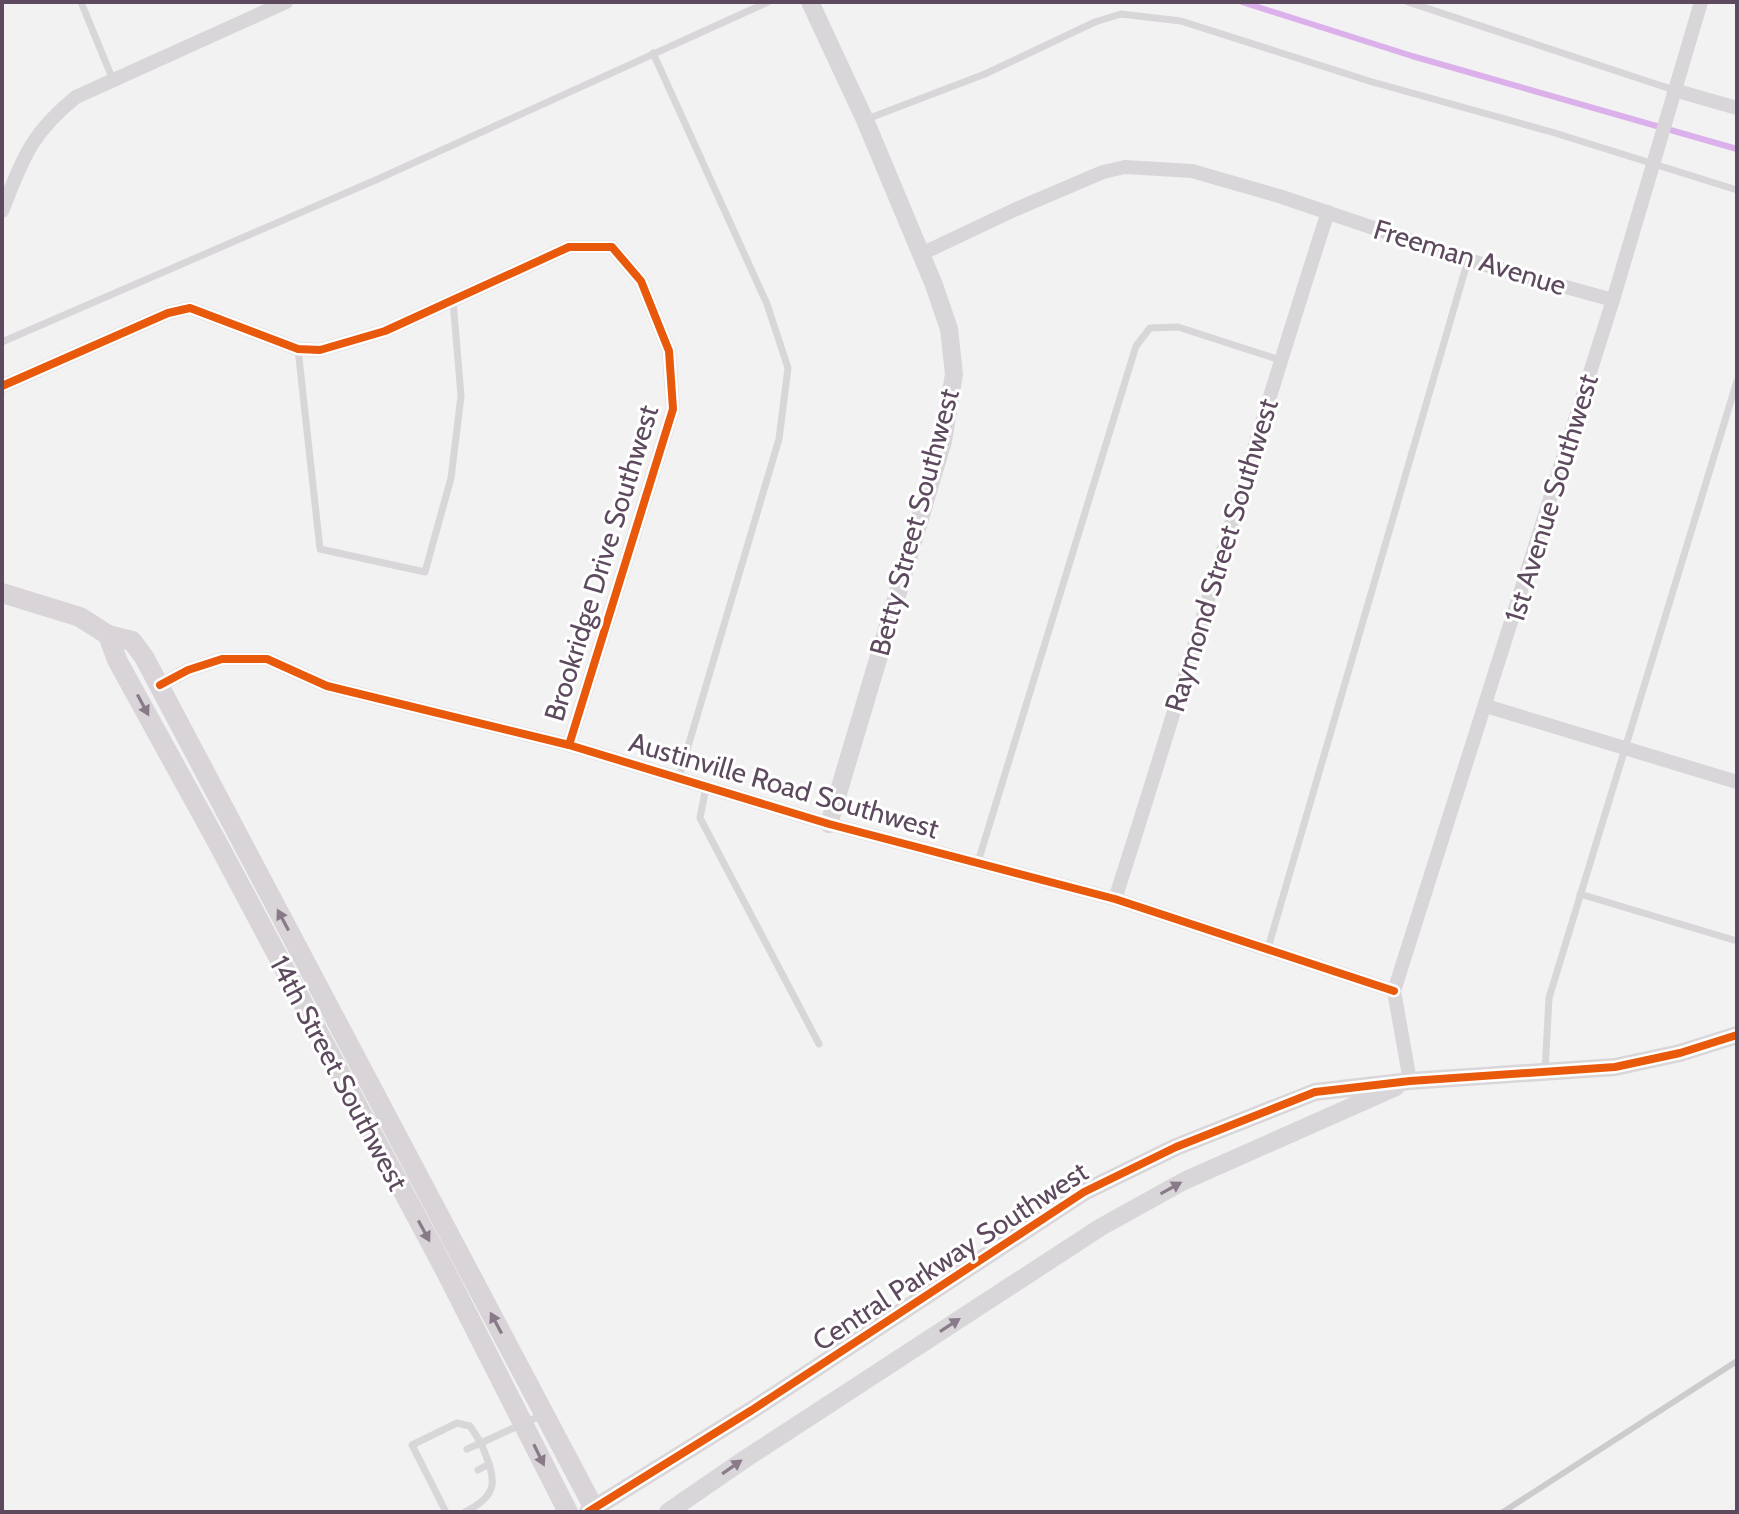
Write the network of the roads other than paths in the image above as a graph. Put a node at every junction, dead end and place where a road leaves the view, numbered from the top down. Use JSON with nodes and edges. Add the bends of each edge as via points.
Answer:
{"nodes":[{"id":1,"x":81,"y":2,"type":"edge"},
{"id":2,"x":286,"y":2,"type":"edge"},
{"id":3,"x":768,"y":2,"type":"edge"},
{"id":4,"x":810,"y":2,"type":"edge"},
{"id":5,"x":1408,"y":2,"type":"edge"},
{"id":6,"x":1701,"y":2,"type":"edge"},
{"id":7,"x":258,"y":8,"type":"edge"},
{"id":8,"x":653,"y":53,"type":"junction"},
{"id":9,"x":113,"y":80,"type":"junction"},
{"id":10,"x":1674,"y":90,"type":"junction"},
{"id":11,"x":1737,"y":108,"type":"edge"},
{"id":12,"x":865,"y":120,"type":"junction"},
{"id":13,"x":1651,"y":163,"type":"junction"},
{"id":14,"x":1737,"y":190,"type":"edge"},
{"id":15,"x":2,"y":211,"type":"edge"},
{"id":16,"x":1328,"y":212,"type":"junction"},
{"id":17,"x":921,"y":254,"type":"junction"},
{"id":18,"x":1468,"y":260,"type":"junction"},
{"id":19,"x":1613,"y":300,"type":"junction"},
{"id":20,"x":453,"y":301,"type":"junction"},
{"id":21,"x":2,"y":342,"type":"edge"},
{"id":22,"x":298,"y":349,"type":"junction"},
{"id":23,"x":1280,"y":360,"type":"junction"},
{"id":24,"x":1737,"y":381,"type":"edge"},
{"id":25,"x":2,"y":386,"type":"edge"},
{"id":26,"x":2,"y":593,"type":"edge"},
{"id":27,"x":108,"y":635,"type":"junction"},
{"id":28,"x":160,"y":685,"type":"junction"},
{"id":29,"x":1486,"y":706,"type":"junction"},
{"id":30,"x":569,"y":745,"type":"junction"},
{"id":31,"x":1625,"y":750,"type":"junction"},
{"id":32,"x":678,"y":779,"type":"junction"},
{"id":33,"x":1737,"y":782,"type":"edge"},
{"id":34,"x":706,"y":787,"type":"junction"},
{"id":35,"x":829,"y":824,"type":"junction"},
{"id":36,"x":978,"y":862,"type":"junction"},
{"id":37,"x":1580,"y":894,"type":"junction"},
{"id":38,"x":1115,"y":899,"type":"junction"},
{"id":39,"x":1737,"y":941,"type":"edge"},
{"id":40,"x":1268,"y":948,"type":"junction"},
{"id":41,"x":1394,"y":991,"type":"junction"},
{"id":42,"x":1737,"y":1035,"type":"edge"},
{"id":43,"x":819,"y":1044,"type":"dead end"},
{"id":44,"x":1545,"y":1073,"type":"junction"},
{"id":45,"x":1410,"y":1081,"type":"junction"},
{"id":46,"x":544,"y":1414,"type":"junction"},
{"id":47,"x":524,"y":1423,"type":"junction"},
{"id":48,"x":481,"y":1443,"type":"junction"},
{"id":49,"x":467,"y":1449,"type":"dead end"},
{"id":50,"x":489,"y":1464,"type":"junction"},
{"id":51,"x":478,"y":1470,"type":"dead end"},
{"id":52,"x":593,"y":1511,"type":"edge"},
{"id":53,"x":446,"y":1512,"type":"edge"},
{"id":54,"x":465,"y":1512,"type":"edge"},
{"id":55,"x":568,"y":1512,"type":"edge"},
{"id":56,"x":668,"y":1512,"type":"edge"}],
"edges":[{"from":1,"to":9,"type":"lane"},
{"from":2,"to":7,"type":"street"},
{"from":3,"to":8,"type":"lane"},
{"from":4,"to":12,"type":"street","name":"Betty Street Southwest"},
{"from":5,"to":10,"type":"lane"},
{"from":6,"to":10,"type":"street","name":"1st Avenue Southwest"},
{"from":7,"to":9,"type":"street"},
{"from":8,"to":21,"type":"lane"},
{"from":8,"to":32,"type":"lane","via":[[767,304],[788,368],[779,439]]},
{"from":9,"to":15,"type":"street","via":[[76,97],[53,116],[29,146]]},
{"from":10,"to":11,"type":"street"},
{"from":10,"to":13,"type":"street","name":"1st Avenue Southwest"},
{"from":12,"to":13,"type":"lane","via":[[1121,14],[1181,21]]},
{"from":12,"to":17,"type":"street","name":"Betty Street Southwest"},
{"from":13,"to":14,"type":"lane"},
{"from":13,"to":19,"type":"street","name":"1st Avenue Southwest"},
{"from":16,"to":17,"type":"street","name":"Freeman Avenue","via":[[1192,171],[1125,167],[1103,172]]},
{"from":16,"to":18,"type":"street","name":"Freeman Avenue"},
{"from":16,"to":23,"type":"street","name":"Raymond Street Southwest"},
{"from":17,"to":35,"type":"street","name":"Betty Street Southwest","via":[[949,329],[954,374],[943,441]]},
{"from":18,"to":19,"type":"street","name":"Freeman Avenue"},
{"from":18,"to":40,"type":"lane"},
{"from":19,"to":29,"type":"street","name":"1st Avenue Southwest"},
{"from":20,"to":22,"type":"street","name":"Brookridge Drive Southwest","via":[[385,331],[320,350]]},
{"from":20,"to":22,"type":"lane","via":[[461,396],[451,478],[425,572],[320,549]]},
{"from":20,"to":30,"type":"street","name":"Brookridge Drive Southwest","via":[[569,247],[612,247],[641,281],[669,351],[673,409]]},
{"from":22,"to":25,"type":"street","name":"Brookridge Drive Southwest","via":[[190,308]]},
{"from":23,"to":36,"type":"lane","via":[[1178,327],[1150,328],[1136,346]]},
{"from":23,"to":38,"type":"street","name":"Raymond Street Southwest"},
{"from":24,"to":31,"type":"lane"},
{"from":26,"to":27,"type":"main road","via":[[64,610]]},
{"from":27,"to":28,"type":"main road","via":[[132,641]]},
{"from":27,"to":47,"type":"main road","name":"14th Street Southwest","one_way":true},
{"from":28,"to":30,"type":"street","name":"Austinville Road Southwest","via":[[222,659],[267,659],[327,686]]},
{"from":46,"to":28,"type":"main road","name":"14th Street Southwest","one_way":true},
{"from":29,"to":31,"type":"street"},
{"from":29,"to":41,"type":"street","name":"1st Avenue Southwest"},
{"from":30,"to":32,"type":"street","name":"Austinville Road Southwest"},
{"from":31,"to":33,"type":"street"},
{"from":31,"to":37,"type":"lane"},
{"from":32,"to":34,"type":"street","name":"Austinville Road Southwest"},
{"from":34,"to":35,"type":"street","name":"Austinville Road Southwest"},
{"from":34,"to":43,"type":"lane","via":[[700,818]]},
{"from":35,"to":36,"type":"street","name":"Austinville Road Southwest"},
{"from":36,"to":38,"type":"street","name":"Austinville Road Southwest"},
{"from":37,"to":39,"type":"lane"},
{"from":37,"to":44,"type":"lane","via":[[1549,998]]},
{"from":38,"to":40,"type":"street","name":"Austinville Road Southwest"},
{"from":40,"to":41,"type":"street","name":"Austinville Road Southwest"},
{"from":41,"to":45,"type":"street"},
{"from":42,"to":44,"type":"street","name":"Central Parkway Southwest","via":[[1615,1067]]},
{"from":44,"to":45,"type":"street","name":"Central Parkway Southwest"},
{"from":45,"to":52,"type":"street","name":"Central Parkway Southwest","via":[[1315,1092],[1118,1174]]},
{"from":56,"to":45,"type":"street","name":"Central Parkway Southwest","one_way":true,"via":[[1101,1227],[1184,1181]]},
{"from":46,"to":47,"type":"lane"},
{"from":46,"to":52,"type":"main road","name":"14th Street Southwest"},
{"from":47,"to":48,"type":"lane"},
{"from":47,"to":55,"type":"main road","name":"14th Street Southwest","one_way":true},
{"from":48,"to":49,"type":"lane"},
{"from":48,"to":50,"type":"lane"},
{"from":48,"to":53,"type":"lane","via":[[470,1426],[457,1423],[412,1445]]},
{"from":50,"to":51,"type":"lane"},
{"from":50,"to":54,"type":"lane","via":[[492,1479],[486,1502]]}]}
